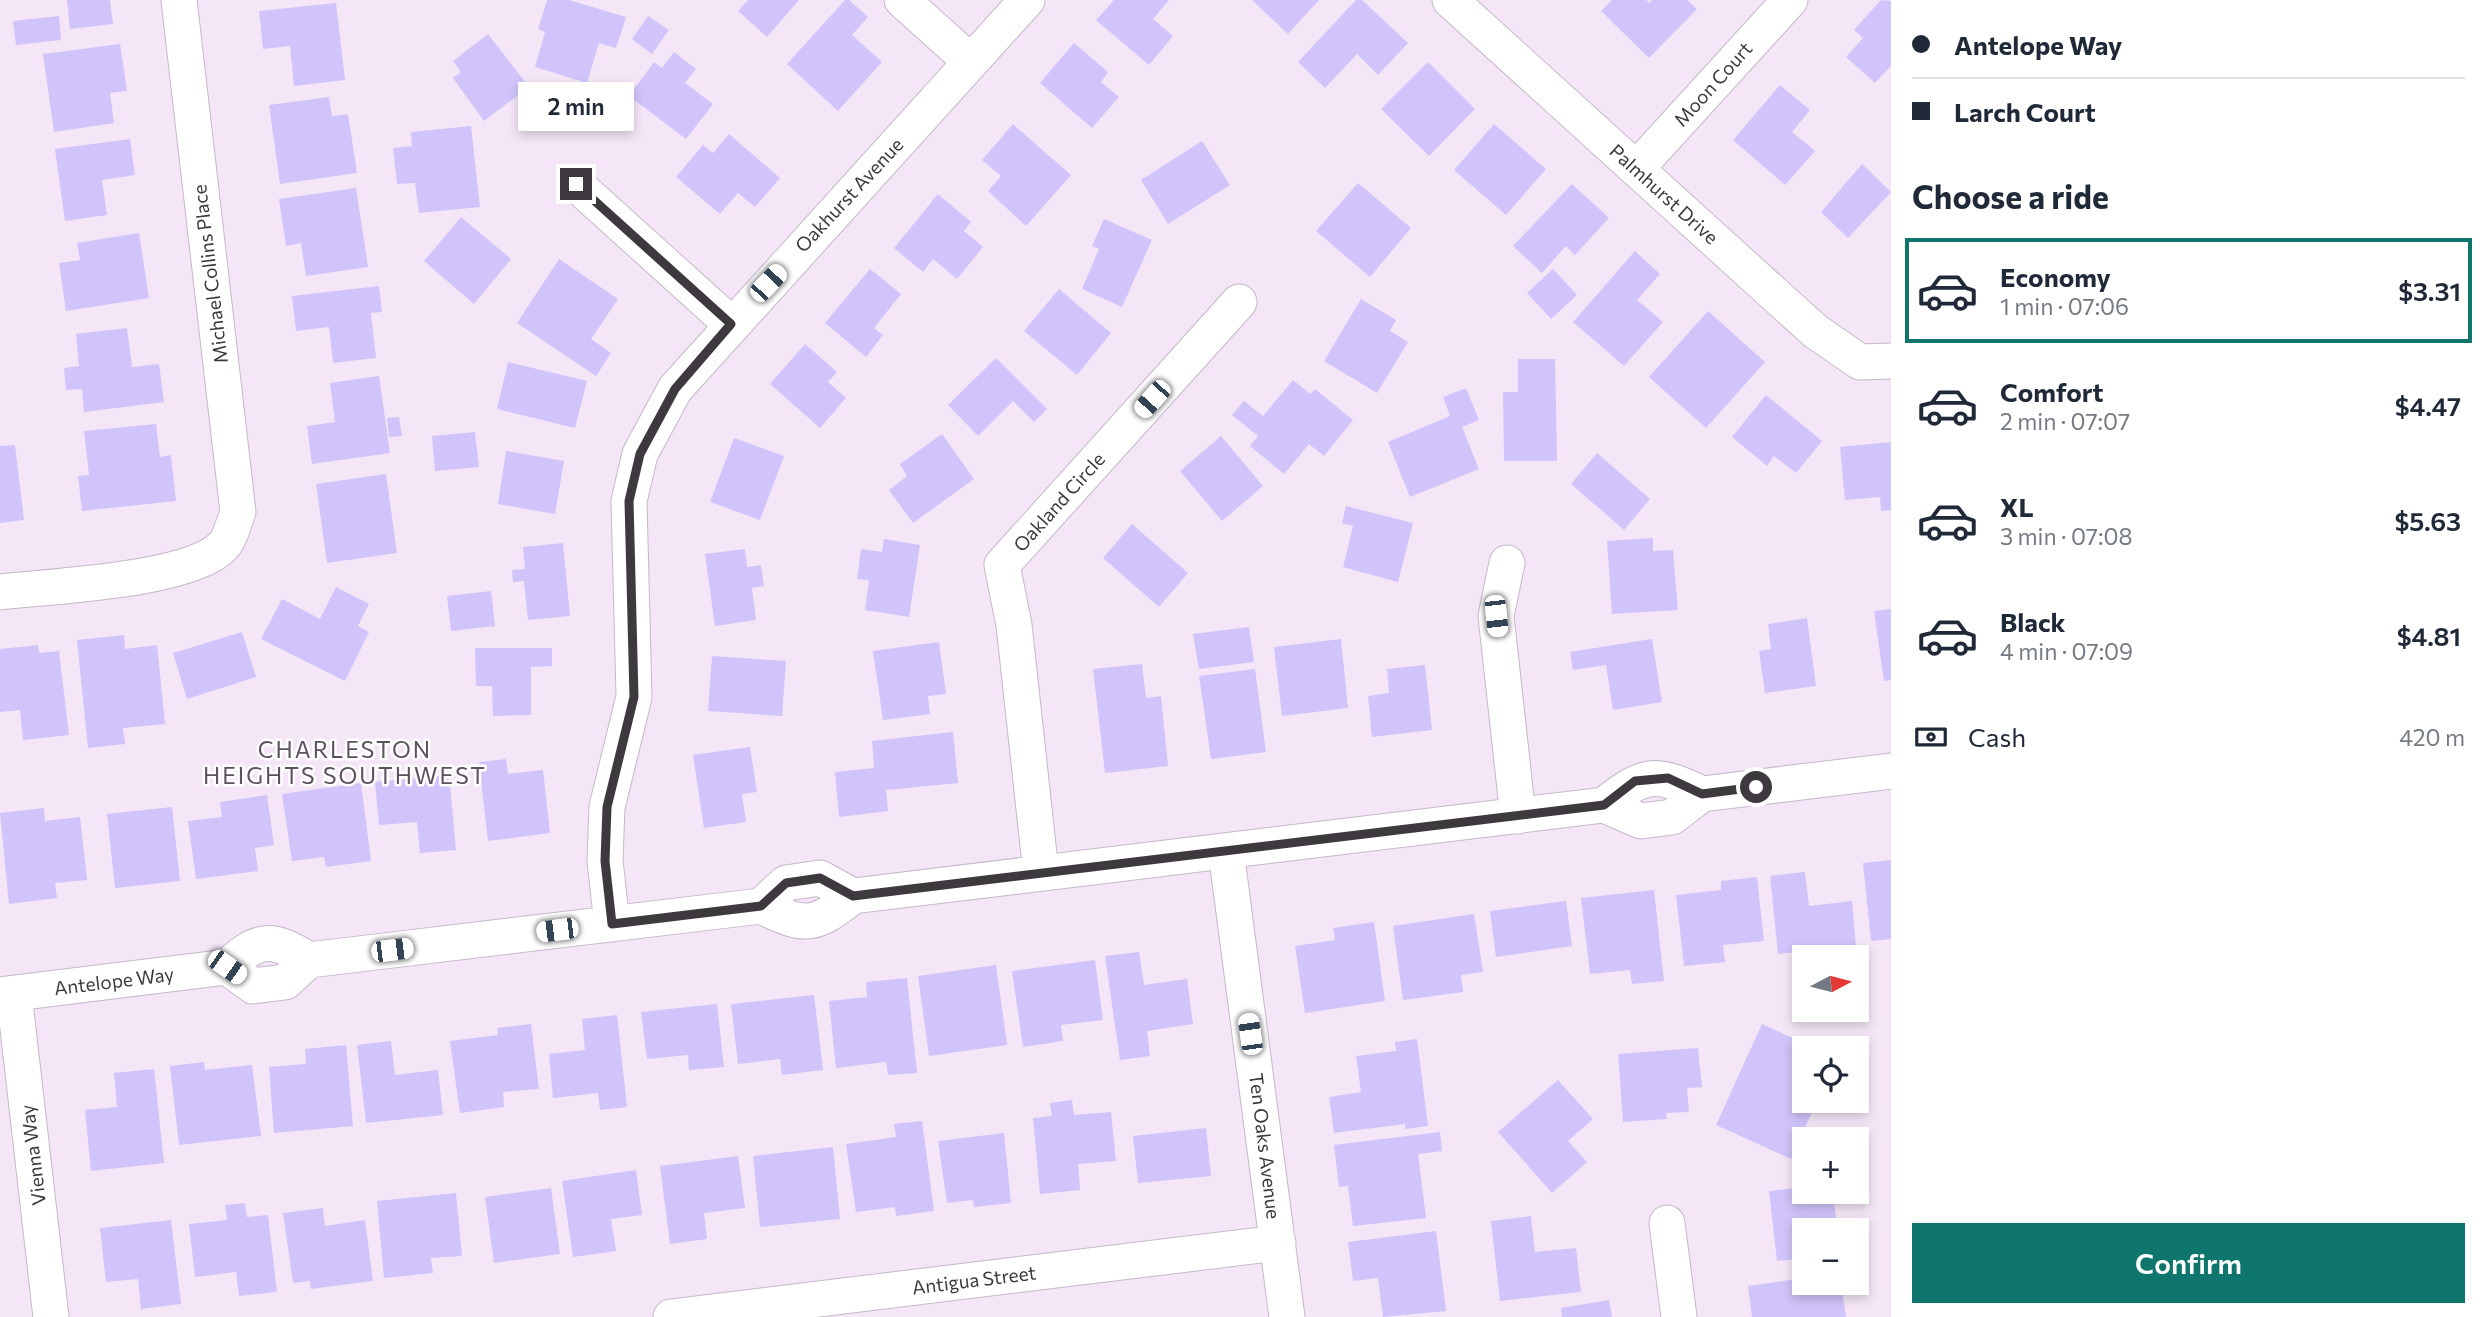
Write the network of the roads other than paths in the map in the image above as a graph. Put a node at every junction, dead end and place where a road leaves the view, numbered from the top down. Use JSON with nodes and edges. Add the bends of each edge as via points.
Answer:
{"nodes":[{"id":1,"x":179,"y":0,"type":"edge"},
{"id":2,"x":902,"y":0,"type":"edge"},
{"id":3,"x":1027,"y":0,"type":"edge"},
{"id":4,"x":1450,"y":0,"type":"edge"},
{"id":5,"x":1790,"y":0,"type":"edge"},
{"id":6,"x":971,"y":62,"type":"junction"},
{"id":7,"x":1636,"y":169,"type":"junction"},
{"id":8,"x":576,"y":184,"type":"dead end"},
{"id":9,"x":1239,"y":302,"type":"dead end"},
{"id":10,"x":731,"y":324,"type":"junction"},
{"id":11,"x":1891,"y":361,"type":"edge"},
{"id":12,"x":1507,"y":563,"type":"dead end"},
{"id":13,"x":0,"y":592,"type":"edge"},
{"id":14,"x":1891,"y":771,"type":"edge"},
{"id":15,"x":1518,"y":816,"type":"junction"},
{"id":16,"x":1226,"y":851,"type":"junction"},
{"id":17,"x":1041,"y":873,"type":"junction"},
{"id":18,"x":612,"y":924,"type":"junction"},
{"id":19,"x":7,"y":994,"type":"edge"},
{"id":20,"x":1667,"y":1223,"type":"dead end"},
{"id":21,"x":1278,"y":1243,"type":"junction"},
{"id":22,"x":51,"y":1317,"type":"edge"},
{"id":23,"x":671,"y":1317,"type":"edge"},
{"id":24,"x":1287,"y":1317,"type":"edge"},
{"id":25,"x":1679,"y":1317,"type":"edge"}],
"edges":[{"from":1,"to":13,"type":"street","name":"Michael Collins Place","via":[[238,512],[224,546],[197,563],[153,574]]},
{"from":2,"to":6,"type":"street"},
{"from":3,"to":6,"type":"street","name":"Oakhurst Avenue"},
{"from":4,"to":7,"type":"street","name":"Palmhurst Drive"},
{"from":5,"to":7,"type":"street","name":"Moon Court"},
{"from":6,"to":10,"type":"street","name":"Oakhurst Avenue"},
{"from":7,"to":11,"type":"street","name":"Palmhurst Drive","via":[[1815,331],[1860,362]]},
{"from":8,"to":10,"type":"street"},
{"from":9,"to":17,"type":"street","name":"Oakland Circle","via":[[1002,565],[1014,625]]},
{"from":10,"to":18,"type":"street","name":"Oakhurst Avenue","via":[[675,389],[640,454],[629,501],[634,697],[607,807],[605,861]]},
{"from":12,"to":15,"type":"street","via":[[1496,616]]},
{"from":14,"to":15,"type":"street","name":"Antelope Way","via":[[1702,794],[1668,778],[1635,781],[1604,805]]},
{"from":15,"to":16,"type":"street","name":"Antelope Way"},
{"from":16,"to":17,"type":"street","name":"Antelope Way"},
{"from":16,"to":21,"type":"street","name":"Ten Oaks Avenue"},
{"from":17,"to":18,"type":"street","name":"Antelope Way","via":[[853,896],[820,878],[786,883],[761,906]]},
{"from":18,"to":19,"type":"street","name":"Antelope Way","via":[[309,960],[285,982],[253,986],[227,967]]},
{"from":19,"to":22,"type":"street","name":"Vienna Way"},
{"from":20,"to":25,"type":"street"},
{"from":21,"to":23,"type":"street","name":"Antigua Street"},
{"from":21,"to":24,"type":"street","name":"Ten Oaks Avenue"}]}
